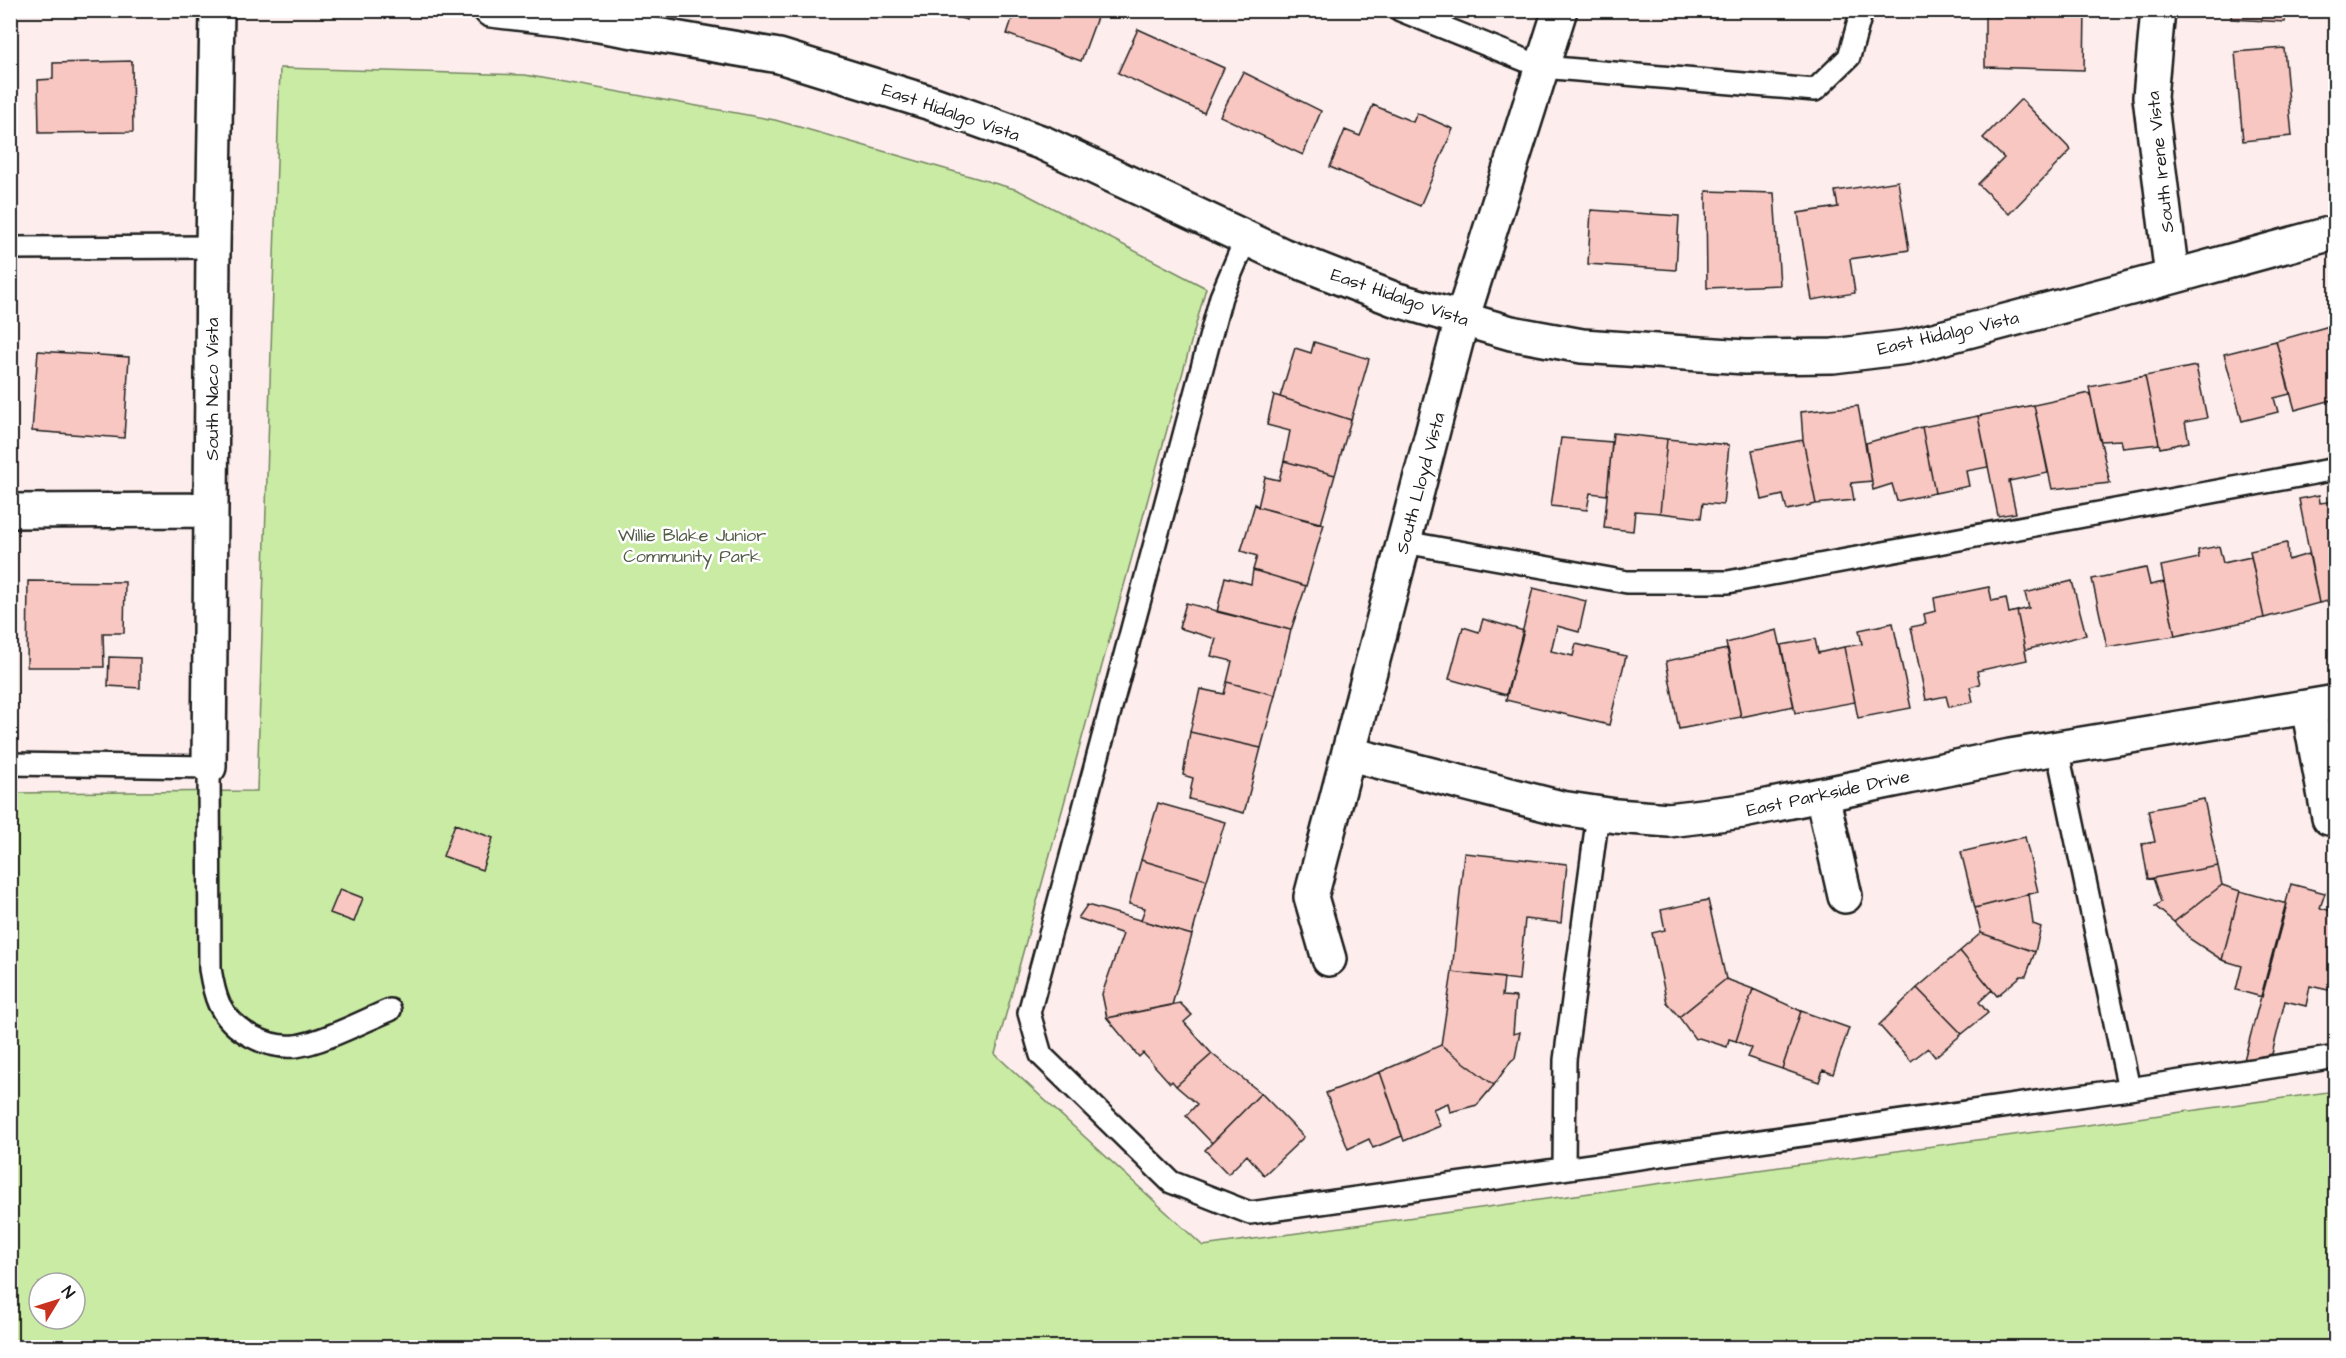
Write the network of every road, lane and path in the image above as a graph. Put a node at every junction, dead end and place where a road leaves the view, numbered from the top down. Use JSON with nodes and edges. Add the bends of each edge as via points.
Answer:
{"nodes":[{"id":1,"x":217,"y":10,"type":"edge"},
{"id":2,"x":491,"y":10,"type":"edge"},
{"id":3,"x":1400,"y":10,"type":"edge"},
{"id":4,"x":1560,"y":10,"type":"edge"},
{"id":5,"x":1862,"y":10,"type":"edge"},
{"id":6,"x":2158,"y":10,"type":"edge"},
{"id":7,"x":1542,"y":67,"type":"junction"},
{"id":8,"x":2336,"y":232,"type":"edge"},
{"id":9,"x":1246,"y":238,"type":"junction"},
{"id":10,"x":213,"y":247,"type":"junction"},
{"id":11,"x":10,"y":248,"type":"edge"},
{"id":12,"x":2172,"y":278,"type":"junction"},
{"id":13,"x":1462,"y":319,"type":"junction"},
{"id":14,"x":2336,"y":469,"type":"edge"},
{"id":15,"x":211,"y":510,"type":"junction"},
{"id":16,"x":10,"y":511,"type":"edge"},
{"id":17,"x":1404,"y":542,"type":"junction"},
{"id":18,"x":2322,"y":704,"type":"edge"},
{"id":19,"x":2057,"y":748,"type":"junction"},
{"id":20,"x":1350,"y":754,"type":"junction"},
{"id":21,"x":10,"y":764,"type":"edge"},
{"id":22,"x":209,"y":767,"type":"junction"},
{"id":23,"x":1822,"y":795,"type":"junction"},
{"id":24,"x":1598,"y":814,"type":"junction"},
{"id":25,"x":2329,"y":818,"type":"dead end"},
{"id":26,"x":1845,"y":896,"type":"dead end"},
{"id":27,"x":1329,"y":959,"type":"dead end"},
{"id":28,"x":390,"y":1010,"type":"dead end"},
{"id":29,"x":2336,"y":1057,"type":"edge"},
{"id":30,"x":2129,"y":1089,"type":"junction"},
{"id":31,"x":1564,"y":1168,"type":"junction"}],
"edges":[{"from":1,"to":10,"type":"street","name":"South Naco Vista"},
{"from":2,"to":9,"type":"street","name":"East Hidalgo Vista","via":[[581,21],[778,56],[934,104],[1043,143]]},
{"from":3,"to":7,"type":"lane"},
{"from":4,"to":7,"type":"street","name":"South Lloyd Vista"},
{"from":5,"to":7,"type":"lane","via":[[1849,57],[1815,90]]},
{"from":6,"to":12,"type":"street","name":"South Irene Vista","via":[[2150,97]]},
{"from":7,"to":13,"type":"street","name":"South Lloyd Vista"},
{"from":8,"to":12,"type":"street","name":"East Hidalgo Vista"},
{"from":9,"to":13,"type":"street","name":"East Hidalgo Vista","via":[[1394,299]]},
{"from":9,"to":31,"type":"lane","via":[[1221,297],[1029,1013],[1041,1055],[1171,1182],[1250,1213]]},
{"from":10,"to":11,"type":"lane"},
{"from":10,"to":15,"type":"street","name":"South Naco Vista"},
{"from":12,"to":13,"type":"street","name":"East Hidalgo Vista","via":[[1907,347],[1833,356],[1745,357],[1582,346],[1510,333]]},
{"from":13,"to":17,"type":"street","name":"South Lloyd Vista"},
{"from":14,"to":17,"type":"lane","via":[[1728,582],[1627,582]]},
{"from":15,"to":16,"type":"street"},
{"from":15,"to":22,"type":"street","name":"South Naco Vista"},
{"from":17,"to":20,"type":"street","name":"South Lloyd Vista"},
{"from":18,"to":19,"type":"street","name":"East Parkside Drive"},
{"from":18,"to":25,"type":"street","name":"East Parkside Drive"},
{"from":19,"to":23,"type":"street","name":"East Parkside Drive"},
{"from":19,"to":30,"type":"lane"},
{"from":20,"to":24,"type":"street","name":"East Parkside Drive"},
{"from":20,"to":27,"type":"street","name":"South Lloyd Vista","via":[[1311,897]]},
{"from":21,"to":22,"type":"lane"},
{"from":22,"to":28,"type":"lane","via":[[210,969],[219,1006],[245,1033],[262,1041],[295,1046]]},
{"from":23,"to":24,"type":"street","name":"East Parkside Drive","via":[[1743,811],[1669,820]]},
{"from":23,"to":26,"type":"street"},
{"from":24,"to":31,"type":"lane","via":[[1565,1060]]},
{"from":29,"to":30,"type":"lane"},
{"from":30,"to":31,"type":"lane"}]}
